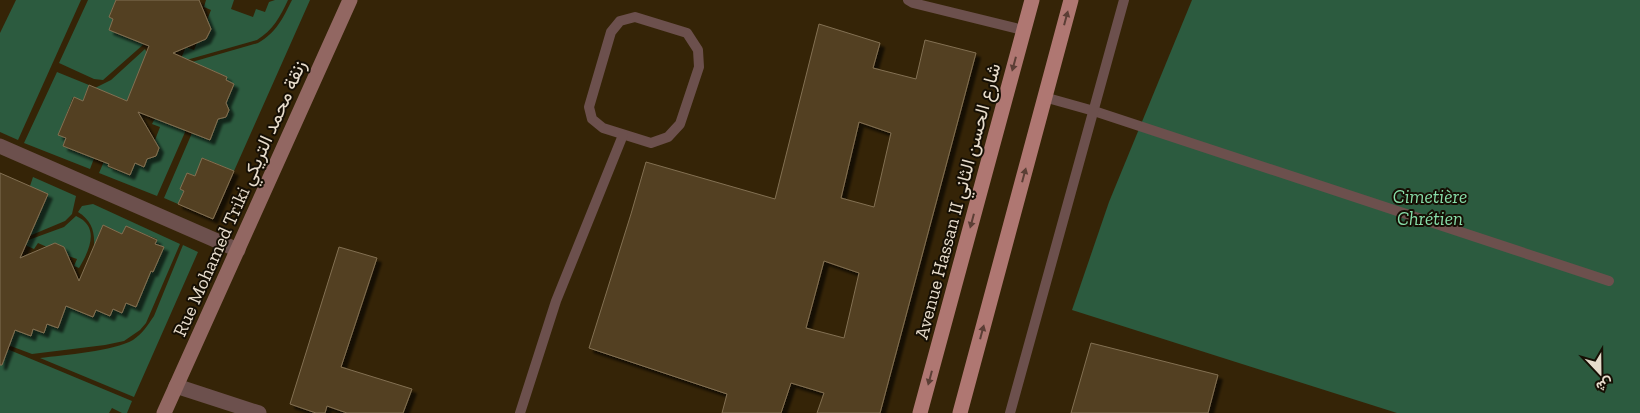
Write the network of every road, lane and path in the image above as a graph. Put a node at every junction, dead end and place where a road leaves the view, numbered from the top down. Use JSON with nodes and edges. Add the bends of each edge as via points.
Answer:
{"nodes":[{"id":1,"x":350,"y":0,"type":"edge"},
{"id":2,"x":908,"y":0,"type":"edge"},
{"id":3,"x":1032,"y":0,"type":"edge"},
{"id":4,"x":1071,"y":0,"type":"edge"},
{"id":5,"x":1124,"y":0,"type":"edge"},
{"id":6,"x":1023,"y":30,"type":"junction"},
{"id":7,"x":1044,"y":97,"type":"junction"},
{"id":8,"x":1094,"y":110,"type":"junction"},
{"id":9,"x":622,"y":135,"type":"junction"},
{"id":10,"x":0,"y":146,"type":"edge"},
{"id":11,"x":238,"y":250,"type":"junction"},
{"id":12,"x":1609,"y":281,"type":"dead end"},
{"id":13,"x":176,"y":386,"type":"junction"},
{"id":14,"x":164,"y":413,"type":"edge"},
{"id":15,"x":259,"y":413,"type":"edge"},
{"id":16,"x":520,"y":413,"type":"edge"},
{"id":17,"x":920,"y":413,"type":"edge"},
{"id":18,"x":960,"y":413,"type":"edge"},
{"id":19,"x":1010,"y":413,"type":"edge"}],
"edges":[{"from":1,"to":11,"type":"street","name":"Rue Mohamed Triki زنقة محمد التريكي"},
{"from":2,"to":6,"type":"lane"},
{"from":3,"to":6,"type":"main road","name":"Avenue Hassan II شارع الحسن الثاني"},
{"from":7,"to":4,"type":"main road","one_way":true},
{"from":5,"to":8,"type":"lane"},
{"from":6,"to":17,"type":"main road","name":"Avenue Hassan II شارع الحسن الثاني","one_way":true},
{"from":7,"to":8,"type":"lane"},
{"from":18,"to":7,"type":"main road","one_way":true},
{"from":8,"to":12,"type":"lane"},
{"from":8,"to":19,"type":"lane"},
{"from":9,"to":9,"type":"lane","via":[[603,128],[592,119],[589,107],[611,32],[620,21],[635,17],[687,33],[698,50],[699,67],[680,124],[668,137],[652,143]]},
{"from":9,"to":16,"type":"lane","via":[[556,301]]},
{"from":10,"to":11,"type":"street"},
{"from":11,"to":13,"type":"street","name":"Rue Mohamed Triki زنقة محمد التريكي"},
{"from":13,"to":14,"type":"street","name":"Rue Mohamed Triki زنقة محمد التريكي"},
{"from":13,"to":15,"type":"street"}]}
